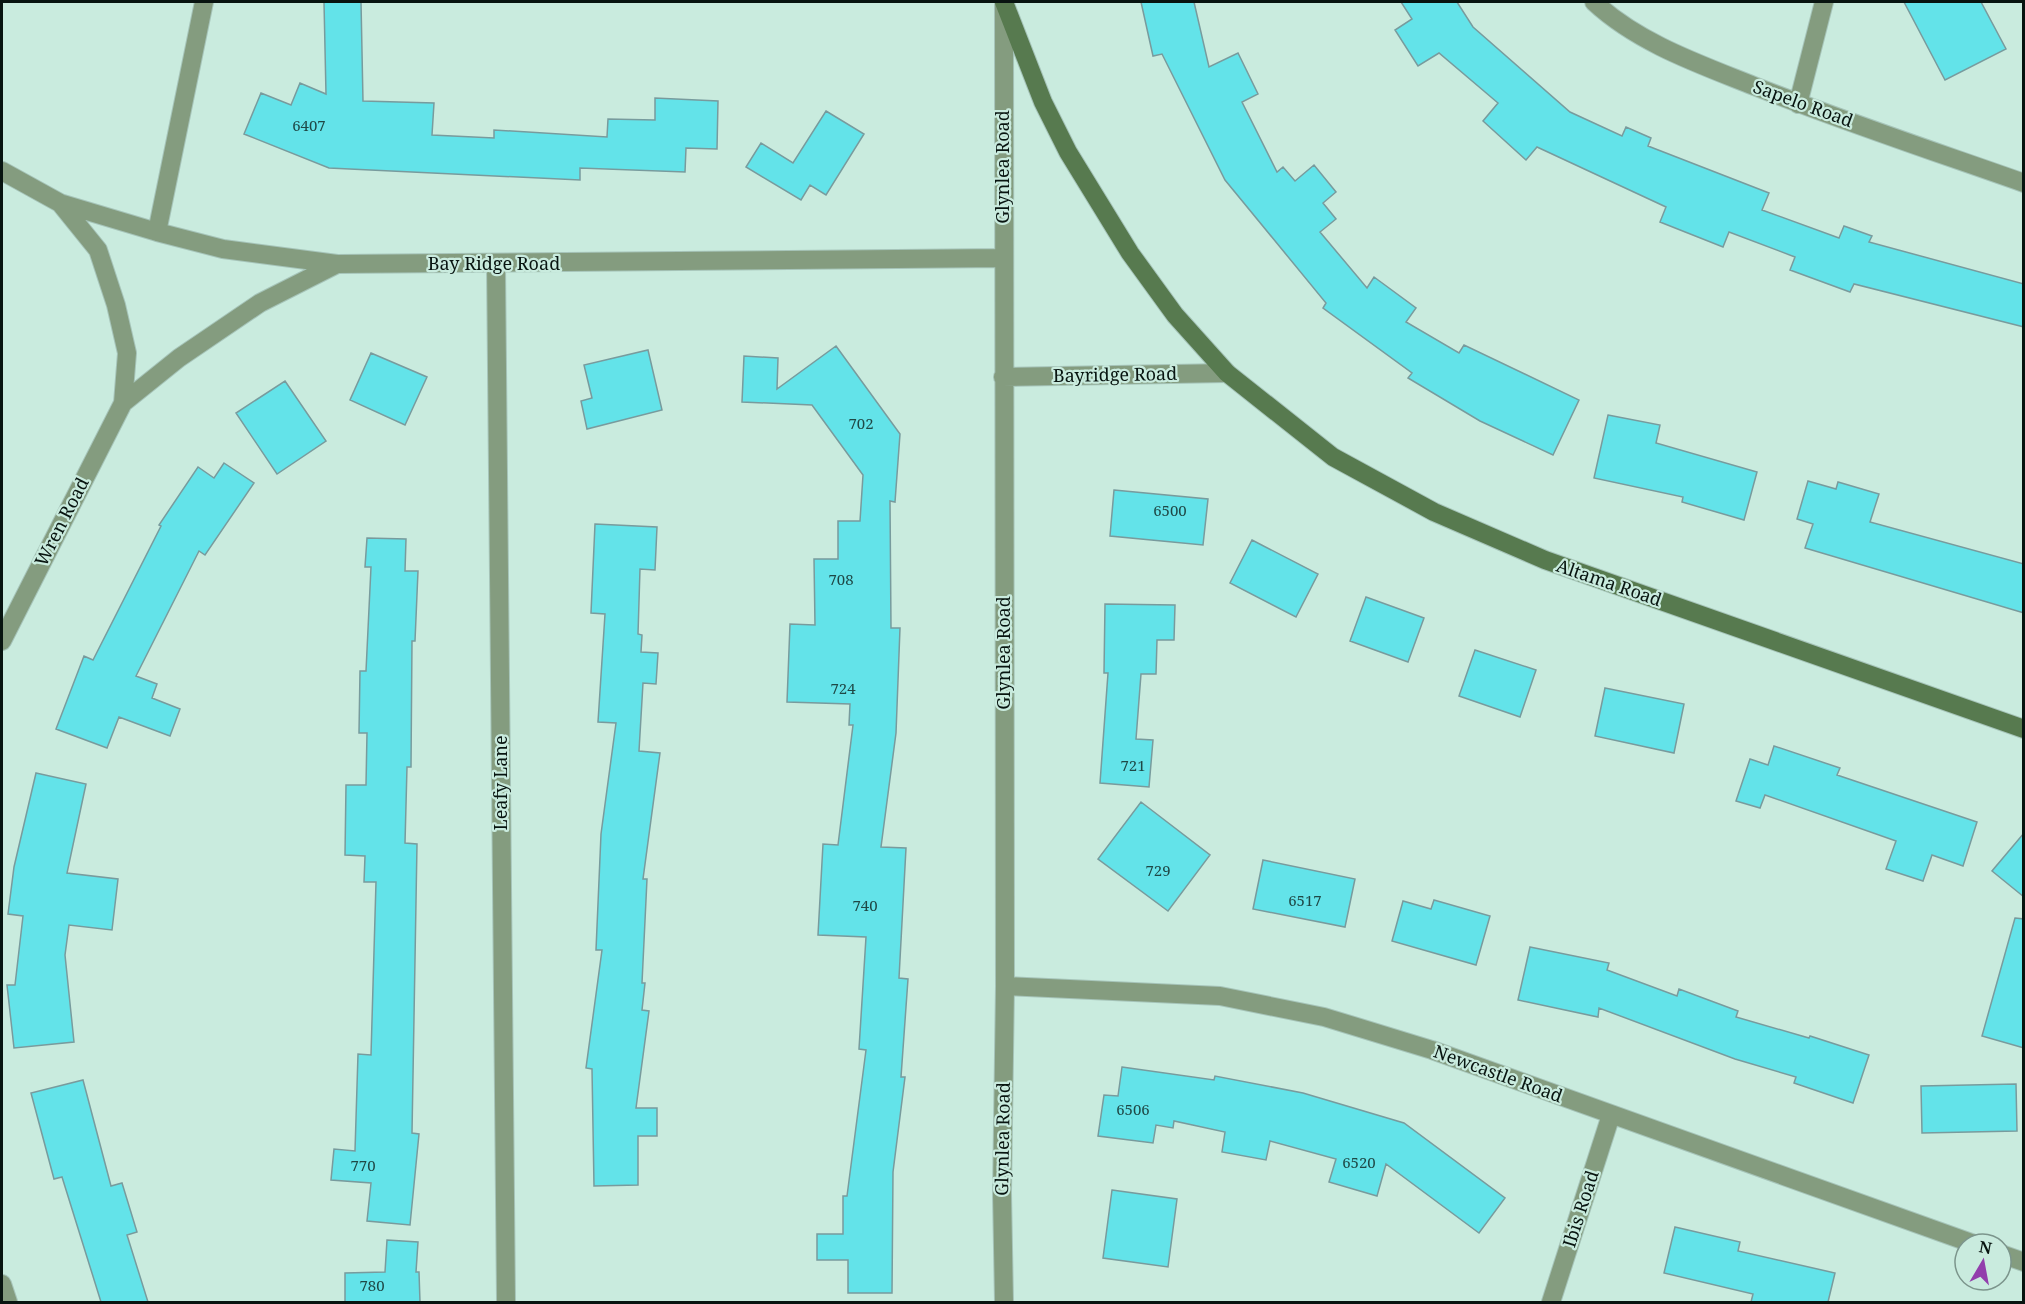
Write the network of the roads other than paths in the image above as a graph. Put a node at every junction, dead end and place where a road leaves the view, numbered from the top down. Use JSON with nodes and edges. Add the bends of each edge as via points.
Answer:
{"nodes":[{"id":1,"x":204,"y":2,"type":"edge"},
{"id":2,"x":1005,"y":2,"type":"edge"},
{"id":3,"x":1594,"y":2,"type":"edge"},
{"id":4,"x":1824,"y":2,"type":"edge"},
{"id":5,"x":1798,"y":104,"type":"junction"},
{"id":6,"x":2,"y":171,"type":"edge"},
{"id":7,"x":2024,"y":183,"type":"edge"},
{"id":8,"x":60,"y":203,"type":"junction"},
{"id":9,"x":157,"y":232,"type":"junction"},
{"id":10,"x":1003,"y":258,"type":"junction"},
{"id":11,"x":337,"y":264,"type":"junction"},
{"id":12,"x":496,"y":264,"type":"junction"},
{"id":13,"x":1227,"y":373,"type":"junction"},
{"id":14,"x":1003,"y":377,"type":"junction"},
{"id":15,"x":123,"y":403,"type":"junction"},
{"id":16,"x":2,"y":641,"type":"edge"},
{"id":17,"x":2024,"y":729,"type":"edge"},
{"id":18,"x":1005,"y":986,"type":"junction"},
{"id":19,"x":1611,"y":1115,"type":"junction"},
{"id":20,"x":1953,"y":1237,"type":"edge"},
{"id":21,"x":2,"y":1284,"type":"edge"},
{"id":22,"x":9,"y":1302,"type":"edge"},
{"id":23,"x":506,"y":1302,"type":"edge"},
{"id":24,"x":1004,"y":1302,"type":"edge"},
{"id":25,"x":1551,"y":1302,"type":"edge"}],
"edges":[{"from":1,"to":9,"type":"street"},
{"from":2,"to":10,"type":"street","name":"Glynlea Road"},
{"from":2,"to":13,"type":"street","name":"Glynlea Road","via":[[1043,102],[1074,162],[1130,254],[1175,315]]},
{"from":3,"to":5,"type":"street","name":"Sapelo Road","via":[[1611,17],[1681,57]]},
{"from":4,"to":5,"type":"street"},
{"from":5,"to":7,"type":"street","name":"Sapelo Road"},
{"from":6,"to":8,"type":"street","name":"Bay Ridge Road"},
{"from":8,"to":9,"type":"street","name":"Bay Ridge Road"},
{"from":8,"to":15,"type":"street","name":"Wren Road","via":[[98,250],[116,305],[127,353]]},
{"from":9,"to":11,"type":"street","name":"Bay Ridge Road","via":[[223,249]]},
{"from":10,"to":12,"type":"street","name":"Bay Ridge Road"},
{"from":10,"to":14,"type":"street","name":"Glynlea Road"},
{"from":11,"to":12,"type":"street","name":"Bay Ridge Road"},
{"from":11,"to":15,"type":"street","name":"Wren Road","via":[[260,303],[179,358]]},
{"from":12,"to":23,"type":"street","name":"Leafy Lane"},
{"from":13,"to":14,"type":"street","name":"Bayridge Road"},
{"from":13,"to":17,"type":"street","name":"Altama Road","via":[[1333,458],[1434,512],[1545,560]]},
{"from":14,"to":18,"type":"street","name":"Glynlea Road"},
{"from":15,"to":16,"type":"street","name":"Wren Road"},
{"from":18,"to":19,"type":"street","name":"Newcastle Road","via":[[1220,996],[1324,1017],[1432,1050]]},
{"from":18,"to":24,"type":"street","name":"Glynlea Road"},
{"from":19,"to":20,"type":"street","name":"Newcastle Road"},
{"from":19,"to":25,"type":"street","name":"Ibis Road"},
{"from":21,"to":22,"type":"street"}]}
